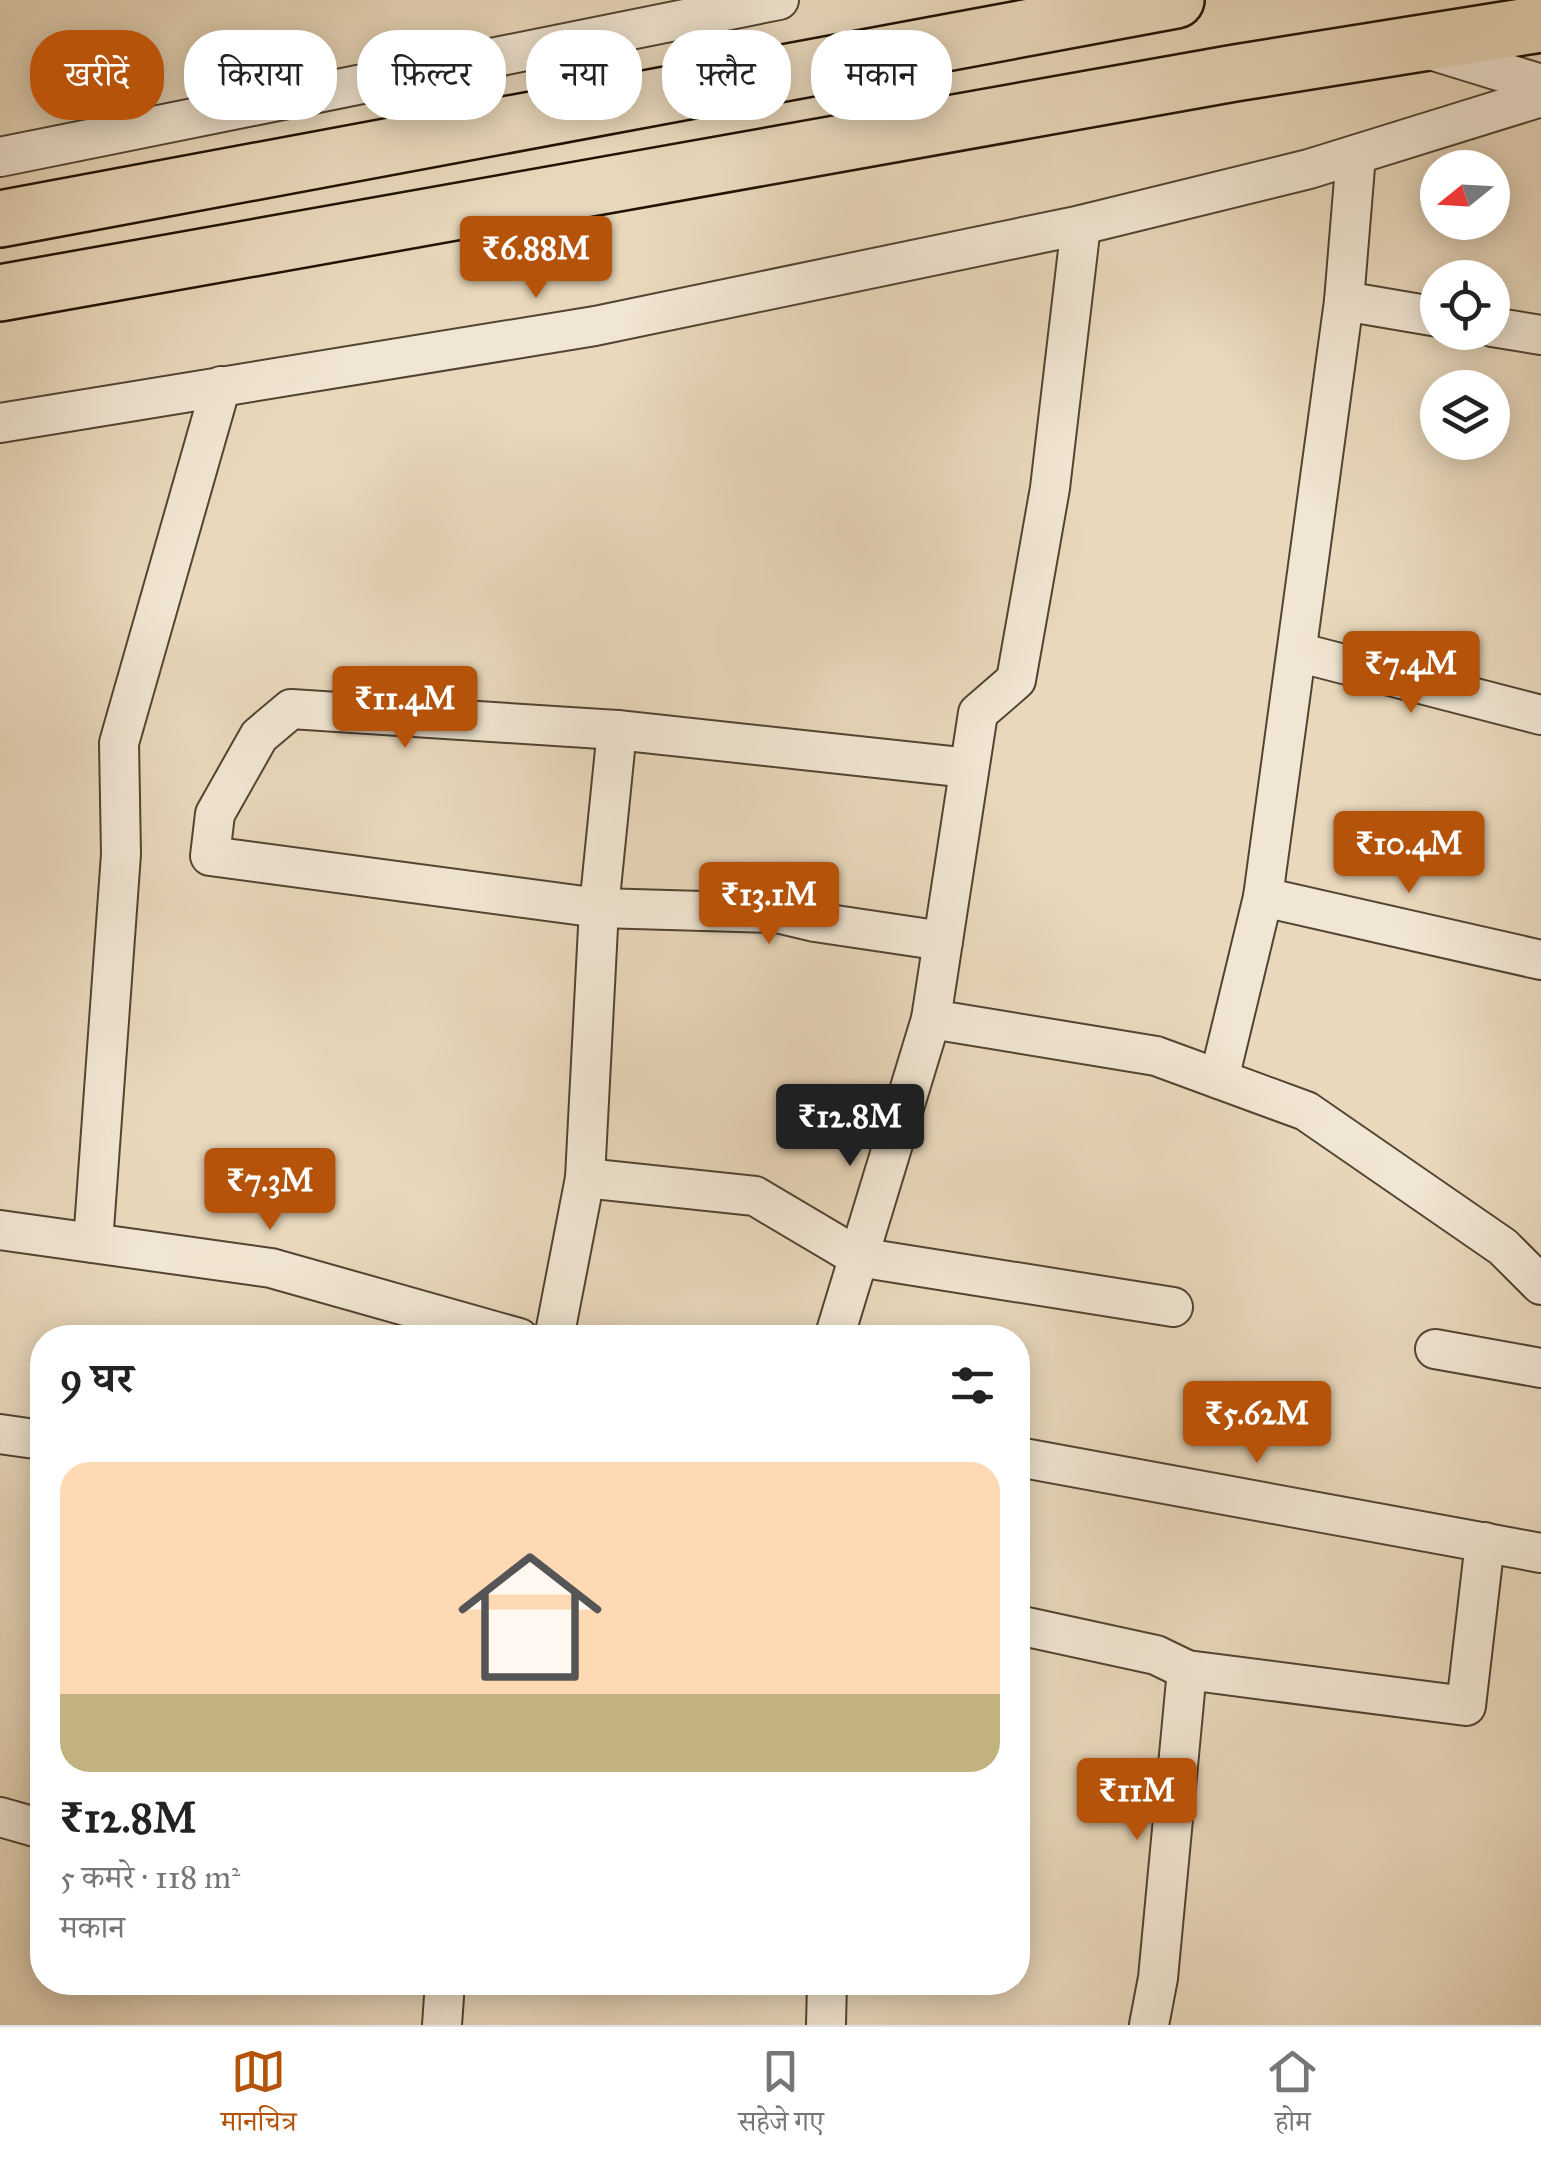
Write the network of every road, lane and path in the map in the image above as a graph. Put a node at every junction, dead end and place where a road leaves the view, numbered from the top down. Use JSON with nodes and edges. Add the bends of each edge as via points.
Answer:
{"nodes":[{"id":1,"x":780,"y":0,"type":"edge"},
{"id":2,"x":1176,"y":0,"type":"edge"},
{"id":3,"x":680,"y":10,"type":"edge"},
{"id":4,"x":1541,"y":24,"type":"edge"},
{"id":5,"x":1413,"y":44,"type":"junction"},
{"id":6,"x":1541,"y":84,"type":"edge"},
{"id":7,"x":1541,"y":97,"type":"edge"},
{"id":8,"x":1356,"y":154,"type":"junction"},
{"id":9,"x":0,"y":157,"type":"edge"},
{"id":10,"x":0,"y":219,"type":"edge"},
{"id":11,"x":1081,"y":224,"type":"junction"},
{"id":12,"x":0,"y":293,"type":"edge"},
{"id":13,"x":1344,"y":301,"type":"junction"},
{"id":14,"x":1420,"y":314,"type":"edge"},
{"id":15,"x":1510,"y":329,"type":"edge"},
{"id":16,"x":1541,"y":335,"type":"edge"},
{"id":17,"x":221,"y":386,"type":"junction"},
{"id":18,"x":0,"y":422,"type":"edge"},
{"id":19,"x":1297,"y":652,"type":"junction"},
{"id":20,"x":1541,"y":715,"type":"edge"},
{"id":21,"x":617,"y":730,"type":"junction"},
{"id":22,"x":969,"y":768,"type":"junction"},
{"id":23,"x":1263,"y":897,"type":"junction"},
{"id":24,"x":598,"y":908,"type":"junction"},
{"id":25,"x":943,"y":941,"type":"junction"},
{"id":26,"x":1541,"y":960,"type":"edge"},
{"id":27,"x":931,"y":1019,"type":"junction"},
{"id":28,"x":1219,"y":1079,"type":"junction"},
{"id":29,"x":586,"y":1178,"type":"junction"},
{"id":30,"x":0,"y":1230,"type":"edge"},
{"id":31,"x":93,"y":1243,"type":"junction"},
{"id":32,"x":858,"y":1257,"type":"junction"},
{"id":33,"x":1541,"y":1286,"type":"edge"},
{"id":34,"x":1173,"y":1307,"type":"dead end"},
{"id":35,"x":399,"y":1321,"type":"edge"},
{"id":36,"x":427,"y":1325,"type":"edge"},
{"id":37,"x":557,"y":1325,"type":"edge"},
{"id":38,"x":838,"y":1325,"type":"edge"},
{"id":39,"x":1436,"y":1349,"type":"dead end"},
{"id":40,"x":1541,"y":1368,"type":"edge"},
{"id":41,"x":0,"y":1434,"type":"edge"},
{"id":42,"x":30,"y":1438,"type":"edge"},
{"id":43,"x":1030,"y":1459,"type":"edge"},
{"id":44,"x":1485,"y":1542,"type":"junction"},
{"id":45,"x":1541,"y":1552,"type":"edge"},
{"id":46,"x":1030,"y":1628,"type":"edge"},
{"id":47,"x":1187,"y":1670,"type":"junction"},
{"id":48,"x":0,"y":1817,"type":"edge"},
{"id":49,"x":30,"y":1826,"type":"edge"},
{"id":50,"x":444,"y":1995,"type":"edge"},
{"id":51,"x":827,"y":1995,"type":"edge"},
{"id":52,"x":442,"y":2025,"type":"edge"},
{"id":53,"x":826,"y":2025,"type":"edge"},
{"id":54,"x":1149,"y":2025,"type":"edge"}],
"edges":[{"from":1,"to":3,"type":"street"},
{"from":2,"to":10,"type":"highway"},
{"from":3,"to":9,"type":"street"},
{"from":4,"to":5,"type":"highway"},
{"from":5,"to":6,"type":"street"},
{"from":5,"to":12,"type":"highway"},
{"from":7,"to":8,"type":"street"},
{"from":8,"to":11,"type":"street"},
{"from":8,"to":13,"type":"street"},
{"from":11,"to":17,"type":"street","via":[[595,326]]},
{"from":11,"to":22,"type":"street","via":[[1050,488],[1016,680],[978,713]]},
{"from":13,"to":14,"type":"street"},
{"from":13,"to":19,"type":"street"},
{"from":15,"to":16,"type":"street"},
{"from":17,"to":18,"type":"street"},
{"from":17,"to":31,"type":"street","via":[[120,743],[120,854]]},
{"from":19,"to":20,"type":"street"},
{"from":19,"to":23,"type":"street"},
{"from":21,"to":22,"type":"street"},
{"from":21,"to":24,"type":"street"},
{"from":21,"to":24,"type":"street","via":[[291,709],[259,736],[215,814],[210,856]]},
{"from":22,"to":25,"type":"street"},
{"from":23,"to":26,"type":"street"},
{"from":23,"to":28,"type":"street"},
{"from":24,"to":25,"type":"street","via":[[777,913]]},
{"from":24,"to":29,"type":"street"},
{"from":25,"to":27,"type":"street"},
{"from":27,"to":28,"type":"street","via":[[1156,1056]]},
{"from":27,"to":32,"type":"street"},
{"from":28,"to":33,"type":"street","via":[[1306,1111],[1503,1247]]},
{"from":29,"to":32,"type":"street","via":[[755,1196]]},
{"from":29,"to":37,"type":"street"},
{"from":30,"to":31,"type":"street"},
{"from":31,"to":35,"type":"street","via":[[271,1268]]},
{"from":32,"to":34,"type":"street"},
{"from":32,"to":38,"type":"street"},
{"from":35,"to":36,"type":"street"},
{"from":39,"to":40,"type":"street"},
{"from":41,"to":42,"type":"street"},
{"from":43,"to":44,"type":"street"},
{"from":44,"to":45,"type":"street"},
{"from":44,"to":47,"type":"street","via":[[1466,1706]]},
{"from":46,"to":47,"type":"street","via":[[1156,1655]]},
{"from":47,"to":54,"type":"street"},
{"from":48,"to":49,"type":"street"},
{"from":50,"to":52,"type":"street"},
{"from":51,"to":53,"type":"street"}]}
